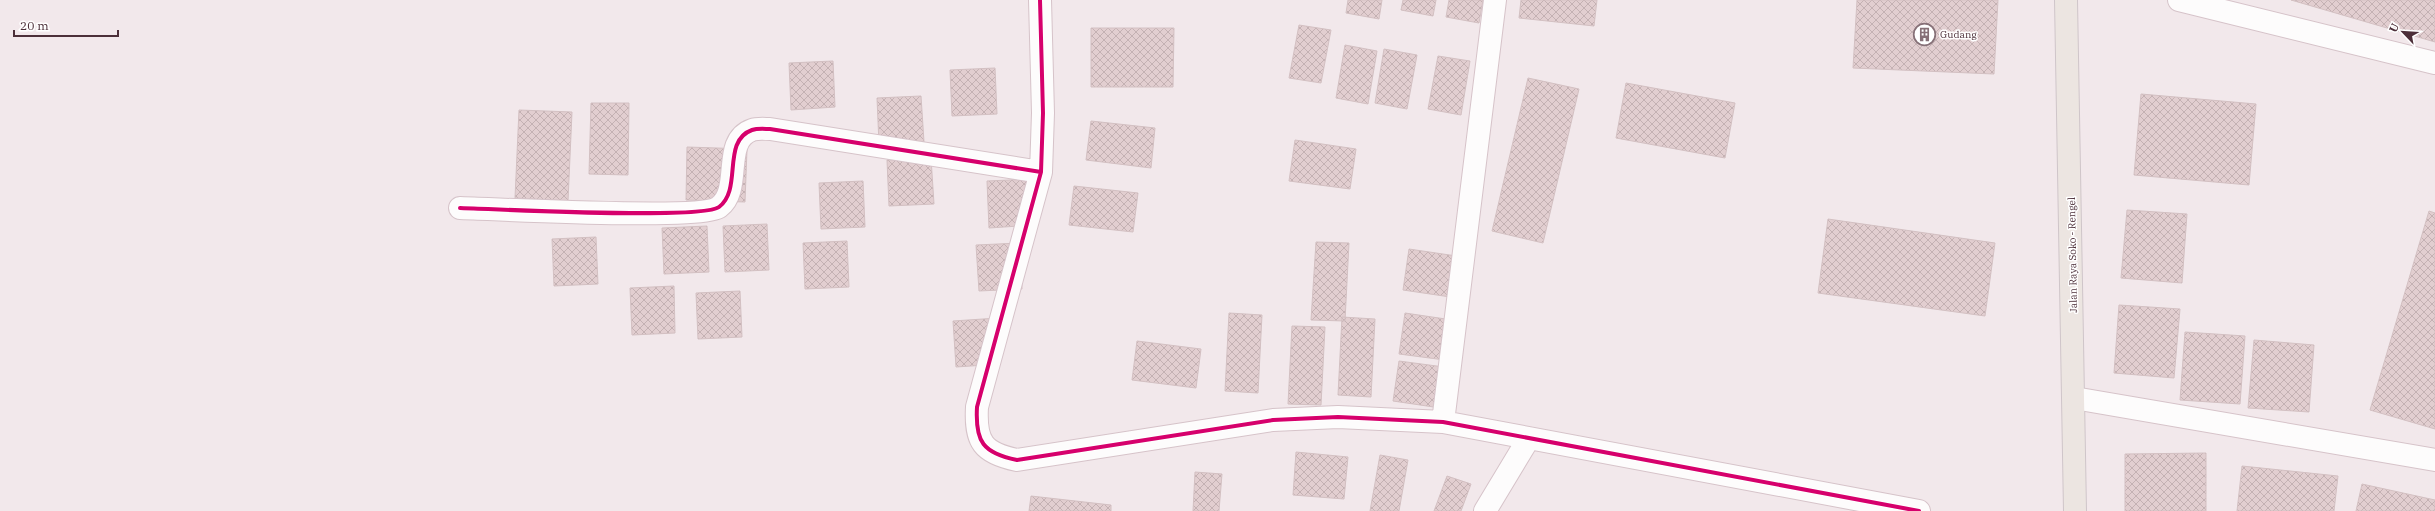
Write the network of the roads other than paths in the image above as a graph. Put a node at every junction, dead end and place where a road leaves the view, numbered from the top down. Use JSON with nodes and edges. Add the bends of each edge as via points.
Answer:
{"nodes":[{"id":1,"x":1040,"y":0,"type":"edge"},
{"id":2,"x":1495,"y":0,"type":"edge"},
{"id":3,"x":2066,"y":0,"type":"edge"},
{"id":4,"x":2179,"y":0,"type":"edge"},
{"id":5,"x":2435,"y":63,"type":"edge"},
{"id":6,"x":1041,"y":172,"type":"junction"},
{"id":7,"x":460,"y":208,"type":"dead end"},
{"id":8,"x":2074,"y":398,"type":"junction"},
{"id":9,"x":1443,"y":422,"type":"junction"},
{"id":10,"x":1529,"y":438,"type":"junction"},
{"id":11,"x":2435,"y":460,"type":"edge"},
{"id":12,"x":1485,"y":511,"type":"edge"},
{"id":13,"x":1919,"y":511,"type":"edge"},
{"id":14,"x":2075,"y":511,"type":"edge"}],
"edges":[{"from":1,"to":6,"type":"street"},
{"from":2,"to":9,"type":"street"},
{"from":3,"to":8,"type":"main road","name":"Jalan Raya Soko - Rengel"},
{"from":4,"to":5,"type":"street"},
{"from":6,"to":7,"type":"street","via":[[770,129],[752,130],[741,138],[735,151],[731,190],[719,207],[701,212]]},
{"from":6,"to":9,"type":"street","via":[[977,407],[976,426],[980,438],[996,456],[1017,460],[1273,420],[1338,417]]},
{"from":8,"to":11,"type":"street"},
{"from":8,"to":14,"type":"main road","name":"Jalan Raya Soko - Rengel"},
{"from":9,"to":10,"type":"street"},
{"from":10,"to":12,"type":"street"},
{"from":10,"to":13,"type":"street"}]}
